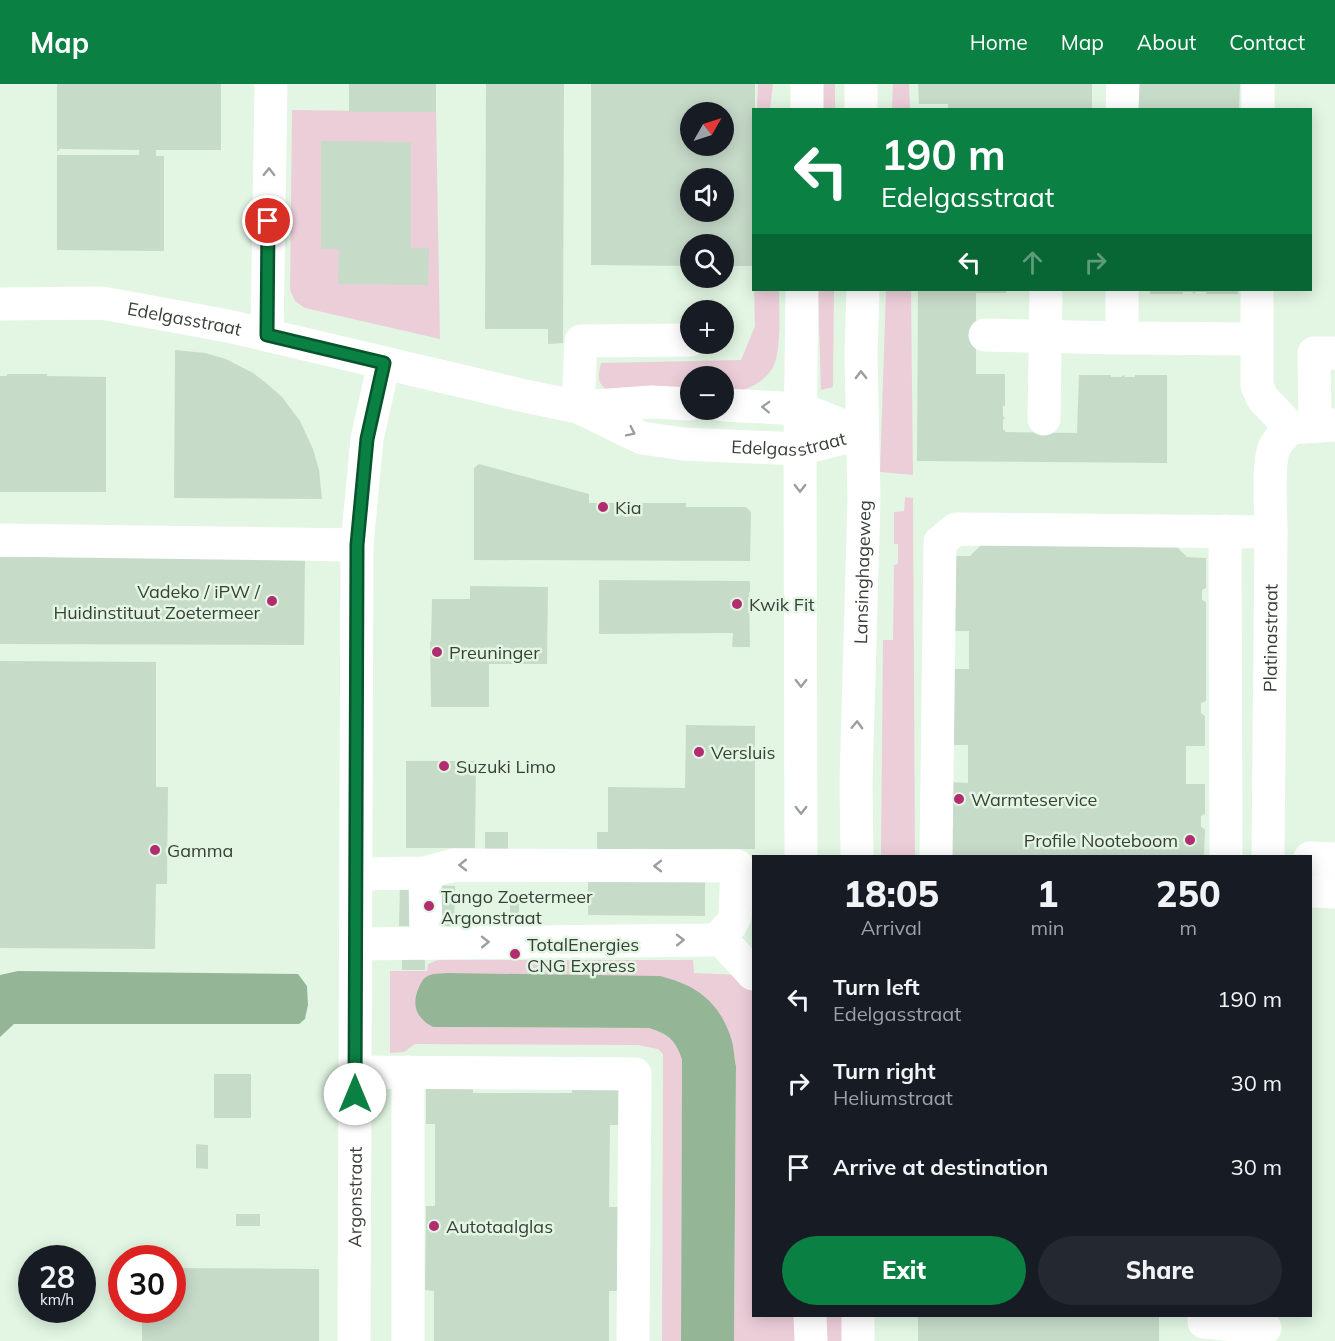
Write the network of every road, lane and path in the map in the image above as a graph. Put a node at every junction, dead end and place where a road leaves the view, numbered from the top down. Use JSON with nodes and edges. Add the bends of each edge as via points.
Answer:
{"nodes":[{"id":1,"x":271,"y":84,"type":"edge"},
{"id":2,"x":807,"y":84,"type":"edge"},
{"id":3,"x":861,"y":84,"type":"edge"},
{"id":4,"x":1123,"y":84,"type":"edge"},
{"id":5,"x":1258,"y":84,"type":"edge"},
{"id":6,"x":807,"y":108,"type":"edge"},
{"id":7,"x":861,"y":108,"type":"edge"},
{"id":8,"x":1122,"y":108,"type":"edge"},
{"id":9,"x":1258,"y":108,"type":"edge"},
{"id":10,"x":802,"y":291,"type":"edge"},
{"id":11,"x":862,"y":291,"type":"edge"},
{"id":12,"x":1046,"y":291,"type":"edge"},
{"id":13,"x":1122,"y":291,"type":"edge"},
{"id":14,"x":1257,"y":291,"type":"edge"},
{"id":15,"x":0,"y":304,"type":"edge"},
{"id":16,"x":267,"y":335,"type":"junction"},
{"id":17,"x":984,"y":335,"type":"dead end"},
{"id":18,"x":1046,"y":336,"type":"junction"},
{"id":19,"x":1122,"y":338,"type":"junction"},
{"id":20,"x":1257,"y":339,"type":"junction"},
{"id":21,"x":680,"y":340,"type":"edge"},
{"id":22,"x":1335,"y":353,"type":"edge"},
{"id":23,"x":384,"y":363,"type":"junction"},
{"id":24,"x":680,"y":403,"type":"edge"},
{"id":25,"x":734,"y":406,"type":"edge"},
{"id":26,"x":578,"y":407,"type":"junction"},
{"id":27,"x":801,"y":409,"type":"junction"},
{"id":28,"x":1044,"y":419,"type":"dead end"},
{"id":29,"x":1311,"y":426,"type":"edge"},
{"id":30,"x":862,"y":433,"type":"junction"},
{"id":31,"x":800,"y":449,"type":"junction"},
{"id":32,"x":1225,"y":531,"type":"junction"},
{"id":33,"x":1271,"y":532,"type":"junction"},
{"id":34,"x":0,"y":540,"type":"edge"},
{"id":35,"x":357,"y":545,"type":"junction"},
{"id":36,"x":801,"y":855,"type":"edge"},
{"id":37,"x":857,"y":855,"type":"edge"},
{"id":38,"x":936,"y":855,"type":"edge"},
{"id":39,"x":1226,"y":855,"type":"edge"},
{"id":40,"x":1277,"y":855,"type":"edge"},
{"id":41,"x":1312,"y":858,"type":"edge"},
{"id":42,"x":1335,"y":859,"type":"edge"},
{"id":43,"x":425,"y":873,"type":"junction"},
{"id":44,"x":356,"y":874,"type":"junction"},
{"id":45,"x":1312,"y":891,"type":"edge"},
{"id":46,"x":1335,"y":892,"type":"edge"},
{"id":47,"x":719,"y":937,"type":"junction"},
{"id":48,"x":426,"y":943,"type":"junction"},
{"id":49,"x":356,"y":944,"type":"junction"},
{"id":50,"x":752,"y":973,"type":"edge"},
{"id":51,"x":355,"y":1065,"type":"junction"},
{"id":52,"x":408,"y":1072,"type":"junction"},
{"id":53,"x":810,"y":1317,"type":"edge"},
{"id":54,"x":858,"y":1317,"type":"edge"},
{"id":55,"x":1204,"y":1317,"type":"edge"},
{"id":56,"x":1265,"y":1328,"type":"edge"},
{"id":57,"x":354,"y":1341,"type":"edge"},
{"id":58,"x":408,"y":1341,"type":"edge"},
{"id":59,"x":633,"y":1341,"type":"edge"},
{"id":60,"x":810,"y":1341,"type":"edge"},
{"id":61,"x":858,"y":1341,"type":"edge"}],
"edges":[{"from":16,"to":1,"type":"street","one_way":true},
{"from":2,"to":6,"type":"street"},
{"from":3,"to":7,"type":"street"},
{"from":4,"to":8,"type":"street"},
{"from":5,"to":9,"type":"street"},
{"from":10,"to":27,"type":"street"},
{"from":30,"to":11,"type":"street","name":"Lansinghageweg","one_way":true},
{"from":12,"to":18,"type":"street"},
{"from":13,"to":19,"type":"street"},
{"from":14,"to":20,"type":"street"},
{"from":15,"to":16,"type":"street","name":"Edelgasstraat","via":[[102,303]]},
{"from":16,"to":23,"type":"street","name":"Edelgasstraat"},
{"from":17,"to":18,"type":"street"},
{"from":18,"to":19,"type":"street"},
{"from":18,"to":28,"type":"street"},
{"from":19,"to":20,"type":"street"},
{"from":20,"to":29,"type":"street","via":[[1257,386],[1263,399]]},
{"from":21,"to":26,"type":"street","via":[[581,342]]},
{"from":22,"to":29,"type":"street","via":[[1314,352]]},
{"from":23,"to":26,"type":"street","name":"Edelgasstraat"},
{"from":23,"to":35,"type":"street","name":"Argonstraat","via":[[367,439]]},
{"from":24,"to":26,"type":"street","name":"Edelgasstraat"},
{"from":27,"to":25,"type":"street","name":"Edelgasstraat","one_way":true},
{"from":26,"to":31,"type":"street","name":"Edelgasstraat","one_way":true,"via":[[642,438],[683,444]]},
{"from":27,"to":30,"type":"street","name":"Edelgasstraat"},
{"from":27,"to":31,"type":"street"},
{"from":29,"to":33,"type":"street","name":"Platinastraat","via":[[1281,437],[1274,447]]},
{"from":30,"to":31,"type":"street","name":"Edelgasstraat"},
{"from":37,"to":30,"type":"street","name":"Lansinghageweg","one_way":true},
{"from":31,"to":36,"type":"street","one_way":true},
{"from":32,"to":33,"type":"street"},
{"from":32,"to":38,"type":"street","via":[[956,529],[940,542]]},
{"from":32,"to":39,"type":"street"},
{"from":33,"to":40,"type":"street","name":"Platinastraat"},
{"from":34,"to":35,"type":"street"},
{"from":35,"to":44,"type":"street","name":"Argonstraat"},
{"from":41,"to":42,"type":"street"},
{"from":43,"to":44,"type":"street"},
{"from":47,"to":43,"type":"street","one_way":true,"via":[[735,917],[737,866],[454,865]]},
{"from":43,"to":48,"type":"street"},
{"from":44,"to":49,"type":"street","name":"Argonstraat"},
{"from":45,"to":46,"type":"street"},
{"from":48,"to":47,"type":"street","one_way":true},
{"from":47,"to":50,"type":"street"},
{"from":48,"to":49,"type":"street"},
{"from":49,"to":51,"type":"street","name":"Argonstraat"},
{"from":51,"to":52,"type":"street"},
{"from":51,"to":57,"type":"street","name":"Argonstraat"},
{"from":52,"to":58,"type":"street"},
{"from":52,"to":59,"type":"street","via":[[635,1074]]},
{"from":53,"to":60,"type":"street"},
{"from":54,"to":61,"type":"street"},
{"from":55,"to":56,"type":"street","via":[[1204,1322]]}]}
